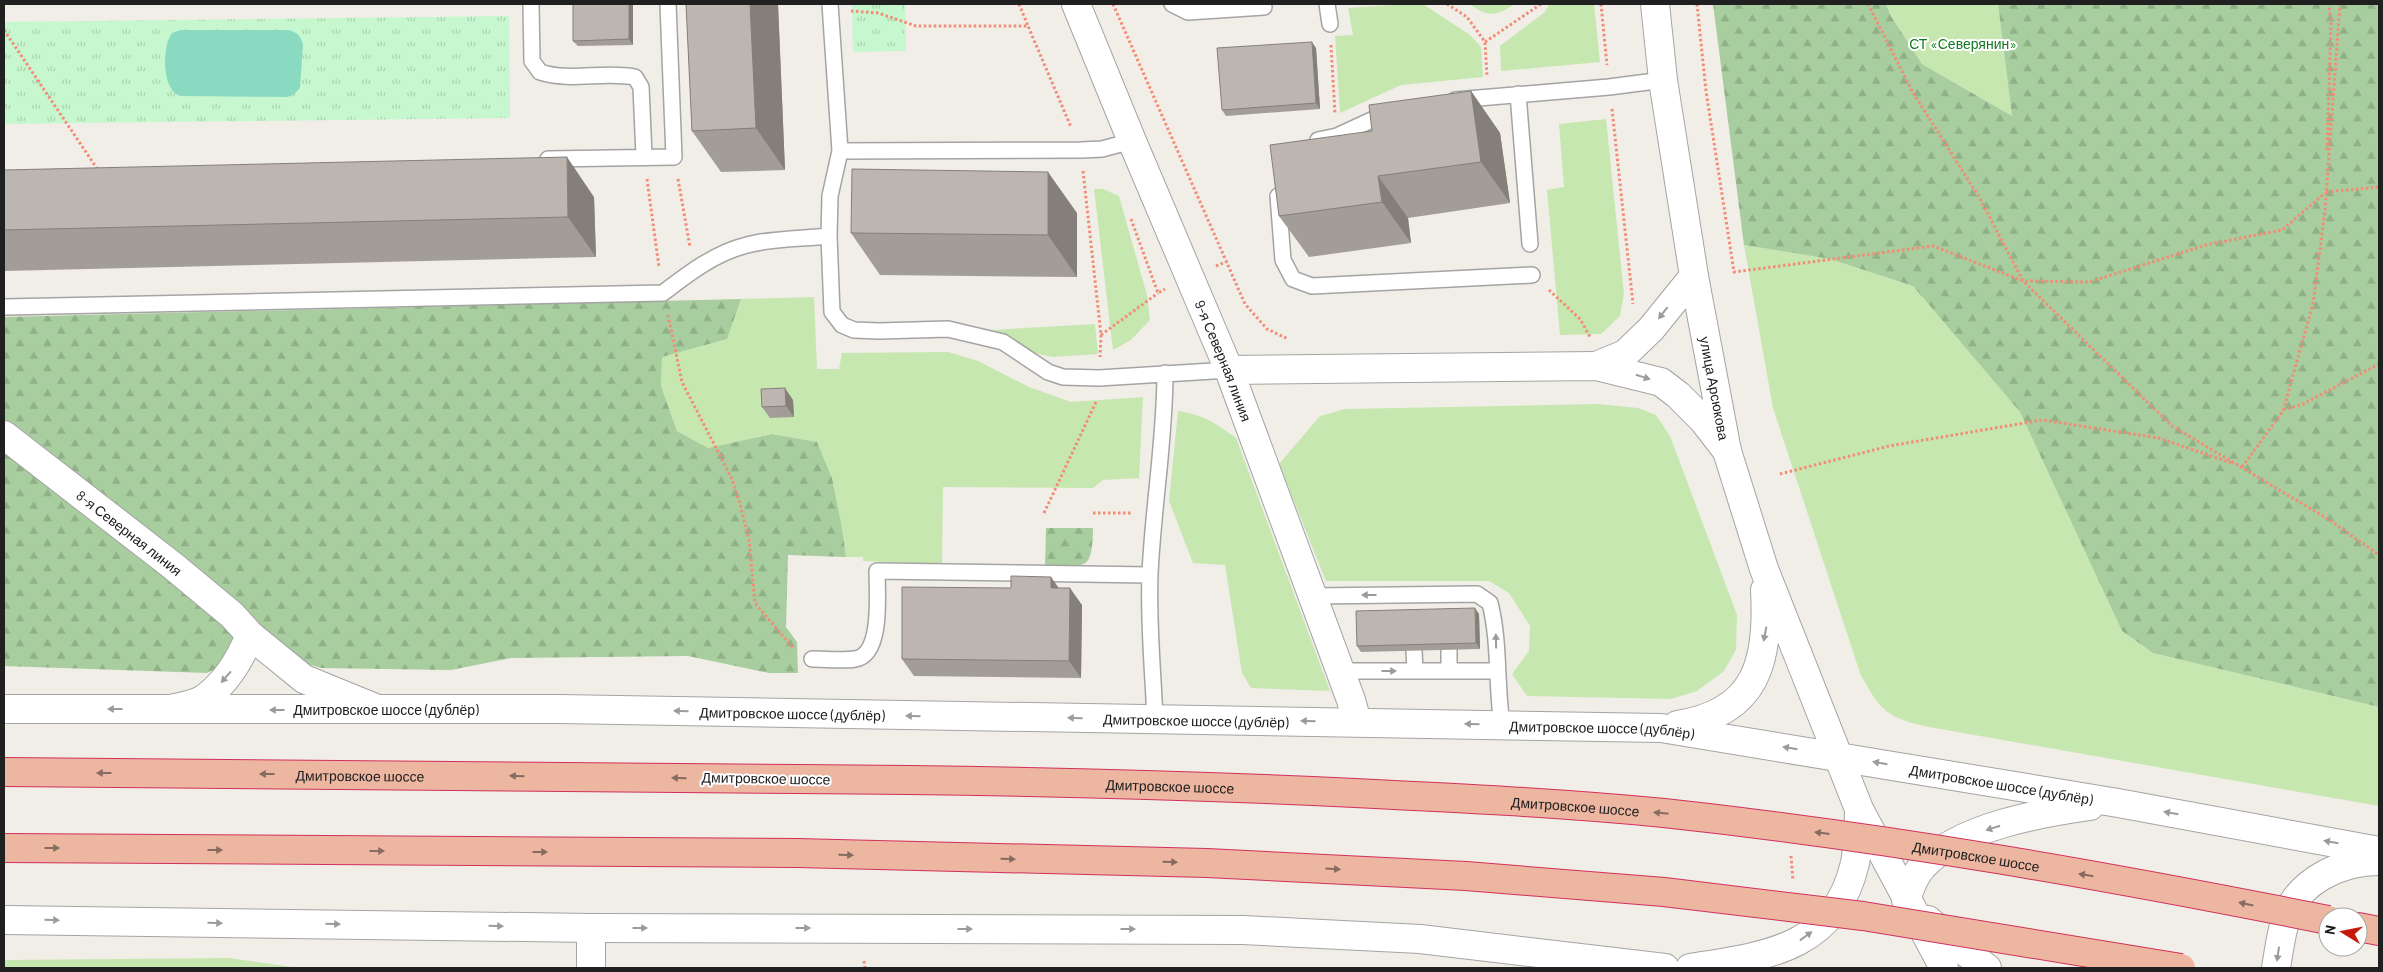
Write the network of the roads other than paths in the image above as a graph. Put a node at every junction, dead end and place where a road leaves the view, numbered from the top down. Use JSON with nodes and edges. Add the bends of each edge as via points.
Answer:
{"nodes":[{"id":1,"x":531,"y":4,"type":"edge"},
{"id":2,"x":668,"y":4,"type":"edge"},
{"id":3,"x":830,"y":4,"type":"edge"},
{"id":4,"x":1076,"y":4,"type":"edge"},
{"id":5,"x":1172,"y":4,"type":"edge"},
{"id":6,"x":1327,"y":4,"type":"edge"},
{"id":7,"x":1655,"y":4,"type":"edge"},
{"id":8,"x":1264,"y":7,"type":"dead end"},
{"id":9,"x":1330,"y":24,"type":"road end"},
{"id":10,"x":1663,"y":80,"type":"junction"},
{"id":11,"x":1518,"y":94,"type":"junction"},
{"id":12,"x":1443,"y":101,"type":"edge"},
{"id":13,"x":1400,"y":108,"type":"edge"},
{"id":14,"x":1132,"y":141,"type":"junction"},
{"id":15,"x":1300,"y":143,"type":"edge"},
{"id":16,"x":840,"y":151,"type":"junction"},
{"id":17,"x":644,"y":156,"type":"junction"},
{"id":18,"x":535,"y":159,"type":"edge"},
{"id":19,"x":1277,"y":181,"type":"edge"},
{"id":20,"x":829,"y":236,"type":"junction"},
{"id":21,"x":1530,"y":244,"type":"dead end"},
{"id":22,"x":1532,"y":275,"type":"road end"},
{"id":23,"x":1694,"y":276,"type":"junction"},
{"id":24,"x":4,"y":307,"type":"edge"},
{"id":25,"x":1596,"y":366,"type":"junction"},
{"id":26,"x":1229,"y":370,"type":"junction"},
{"id":27,"x":1165,"y":373,"type":"junction"},
{"id":28,"x":4,"y":435,"type":"edge"},
{"id":29,"x":1726,"y":451,"type":"junction"},
{"id":30,"x":1764,"y":568,"type":"junction"},
{"id":31,"x":1150,"y":575,"type":"junction"},
{"id":32,"x":1313,"y":596,"type":"junction"},
{"id":33,"x":250,"y":635,"type":"junction"},
{"id":34,"x":1414,"y":650,"type":"edge"},
{"id":35,"x":1449,"y":650,"type":"edge"},
{"id":36,"x":812,"y":659,"type":"road end"},
{"id":37,"x":1341,"y":671,"type":"junction"},
{"id":38,"x":1415,"y":671,"type":"junction"},
{"id":39,"x":1449,"y":671,"type":"junction"},
{"id":40,"x":1496,"y":671,"type":"junction"},
{"id":41,"x":4,"y":709,"type":"edge"},
{"id":42,"x":171,"y":710,"type":"junction"},
{"id":43,"x":378,"y":710,"type":"junction"},
{"id":44,"x":1155,"y":719,"type":"junction"},
{"id":45,"x":1357,"y":722,"type":"junction"},
{"id":46,"x":1502,"y":725,"type":"junction"},
{"id":47,"x":1661,"y":728,"type":"junction"},
{"id":48,"x":1838,"y":755,"type":"junction"},
{"id":49,"x":4,"y":772,"type":"edge"},
{"id":50,"x":2118,"y":803,"type":"junction"},
{"id":51,"x":1860,"y":810,"type":"junction"},
{"id":52,"x":4,"y":848,"type":"edge"},
{"id":53,"x":2379,"y":851,"type":"edge"},
{"id":54,"x":2379,"y":861,"type":"edge"},
{"id":55,"x":1907,"y":901,"type":"junction"},
{"id":56,"x":2318,"y":918,"type":"edge"},
{"id":57,"x":4,"y":920,"type":"edge"},
{"id":58,"x":591,"y":928,"type":"junction"},
{"id":59,"x":592,"y":968,"type":"edge"},
{"id":60,"x":1666,"y":968,"type":"edge"},
{"id":61,"x":1690,"y":968,"type":"edge"},
{"id":62,"x":1944,"y":968,"type":"edge"},
{"id":63,"x":1987,"y":968,"type":"edge"},
{"id":64,"x":2181,"y":968,"type":"edge"},
{"id":65,"x":2276,"y":968,"type":"edge"}],
"edges":[{"from":1,"to":17,"type":"lane","via":[[532,61],[540,72],[553,77],[635,77],[641,87]]},
{"from":2,"to":17,"type":"lane","via":[[674,156]]},
{"from":3,"to":16,"type":"lane"},
{"from":4,"to":14,"type":"street","name":"9-я Северная линия"},
{"from":5,"to":8,"type":"lane","via":[[1188,12]]},
{"from":6,"to":9,"type":"lane"},
{"from":7,"to":10,"type":"street","name":"улица Арсюкова"},
{"from":10,"to":11,"type":"lane"},
{"from":10,"to":23,"type":"street","name":"улица Арсюкова"},
{"from":11,"to":12,"type":"lane"},
{"from":11,"to":21,"type":"lane"},
{"from":13,"to":15,"type":"lane","via":[[1337,136]]},
{"from":14,"to":16,"type":"lane","via":[[1102,149],[1081,150]]},
{"from":14,"to":26,"type":"street","name":"9-я Северная линия"},
{"from":16,"to":20,"type":"lane","via":[[830,196]]},
{"from":17,"to":18,"type":"lane"},
{"from":19,"to":22,"type":"lane","via":[[1283,260],[1293,279],[1312,286]]},
{"from":20,"to":24,"type":"lane","via":[[748,245],[721,254],[694,269],[663,293]]},
{"from":20,"to":27,"type":"lane","via":[[832,312],[842,326],[879,331],[948,329],[1003,342],[1048,372],[1063,377]]},
{"from":23,"to":25,"type":"street","one_way":true,"via":[[1651,329],[1625,354]]},
{"from":23,"to":29,"type":"street","name":"улица Арсюкова"},
{"from":25,"to":26,"type":"street"},
{"from":25,"to":29,"type":"street","one_way":true,"via":[[1661,382],[1703,420]]},
{"from":26,"to":27,"type":"lane"},
{"from":26,"to":32,"type":"street","name":"9-я Северная линия"},
{"from":27,"to":31,"type":"lane"},
{"from":28,"to":33,"type":"street","name":"8-я Северная линия","via":[[173,566],[232,615]]},
{"from":29,"to":30,"type":"street","name":"улица Арсюкова"},
{"from":30,"to":47,"type":"street","one_way":true,"via":[[1767,625],[1761,658],[1752,682],[1725,710],[1698,722]]},
{"from":30,"to":48,"type":"street","name":"улица Арсюкова"},
{"from":31,"to":36,"type":"lane","via":[[877,572],[876,628],[868,652],[856,659]]},
{"from":31,"to":44,"type":"lane"},
{"from":32,"to":37,"type":"street","name":"9-я Северная линия"},
{"from":40,"to":32,"type":"lane","one_way":true,"via":[[1495,624],[1490,604],[1477,594],[1447,601],[1413,602]]},
{"from":33,"to":42,"type":"street","one_way":true,"via":[[240,660],[204,700]]},
{"from":33,"to":43,"type":"street","name":"8-я Северная линия","via":[[304,679]]},
{"from":34,"to":38,"type":"lane"},
{"from":35,"to":39,"type":"lane"},
{"from":37,"to":38,"type":"lane","one_way":true},
{"from":37,"to":45,"type":"street","name":"9-я Северная линия"},
{"from":38,"to":39,"type":"lane"},
{"from":39,"to":40,"type":"lane"},
{"from":40,"to":46,"type":"lane"},
{"from":42,"to":41,"type":"street","name":"Дмитровское шоссе (дублёр)","one_way":true},
{"from":43,"to":42,"type":"street","name":"Дмитровское шоссе (дублёр)","one_way":true},
{"from":44,"to":43,"type":"street","name":"Дмитровское шоссе (дублёр)","one_way":true,"via":[[560,709]]},
{"from":45,"to":44,"type":"street","name":"Дмитровское шоссе (дублёр)","one_way":true},
{"from":46,"to":45,"type":"street","name":"Дмитровское шоссе (дублёр)","one_way":true},
{"from":46,"to":47,"type":"street","name":"Дмитровское шоссе (дублёр)"},
{"from":48,"to":47,"type":"street","name":"Дмитровское шоссе (дублёр)","one_way":true},
{"from":50,"to":48,"type":"street","name":"Дмитровское шоссе (дублёр)","one_way":true},
{"from":48,"to":51,"type":"street","name":"улица Арсюкова"},
{"from":56,"to":49,"type":"highway","name":"Дмитровское шоссе","one_way":true,"bridge":true,"via":[[2189,892],[1870,839],[1662,813],[1469,798],[1219,786]]},
{"from":53,"to":50,"type":"street","name":"Дмитровское шоссе (дублёр)","one_way":true},
{"from":50,"to":55,"type":"street","one_way":true,"via":[[2040,814],[1955,842],[1923,866],[1912,883]]},
{"from":51,"to":55,"type":"street","name":"улица Арсюкова"},
{"from":61,"to":51,"type":"street","one_way":true,"via":[[1762,957],[1794,945],[1820,926],[1846,891],[1855,863]]},
{"from":52,"to":64,"type":"highway","one_way":true,"bridge":true,"via":[[797,853],[1207,863],[1466,876],[1655,891],[1863,916]]},
{"from":54,"to":65,"type":"street","one_way":true,"via":[[2335,869],[2305,887],[2288,914]]},
{"from":55,"to":62,"type":"street","name":"улица Арсюкова"},
{"from":55,"to":63,"type":"street","via":[[1964,952]]},
{"from":57,"to":58,"type":"street","one_way":true},
{"from":58,"to":59,"type":"street"},
{"from":58,"to":60,"type":"street","one_way":true,"via":[[1243,930],[1420,939]]}]}
